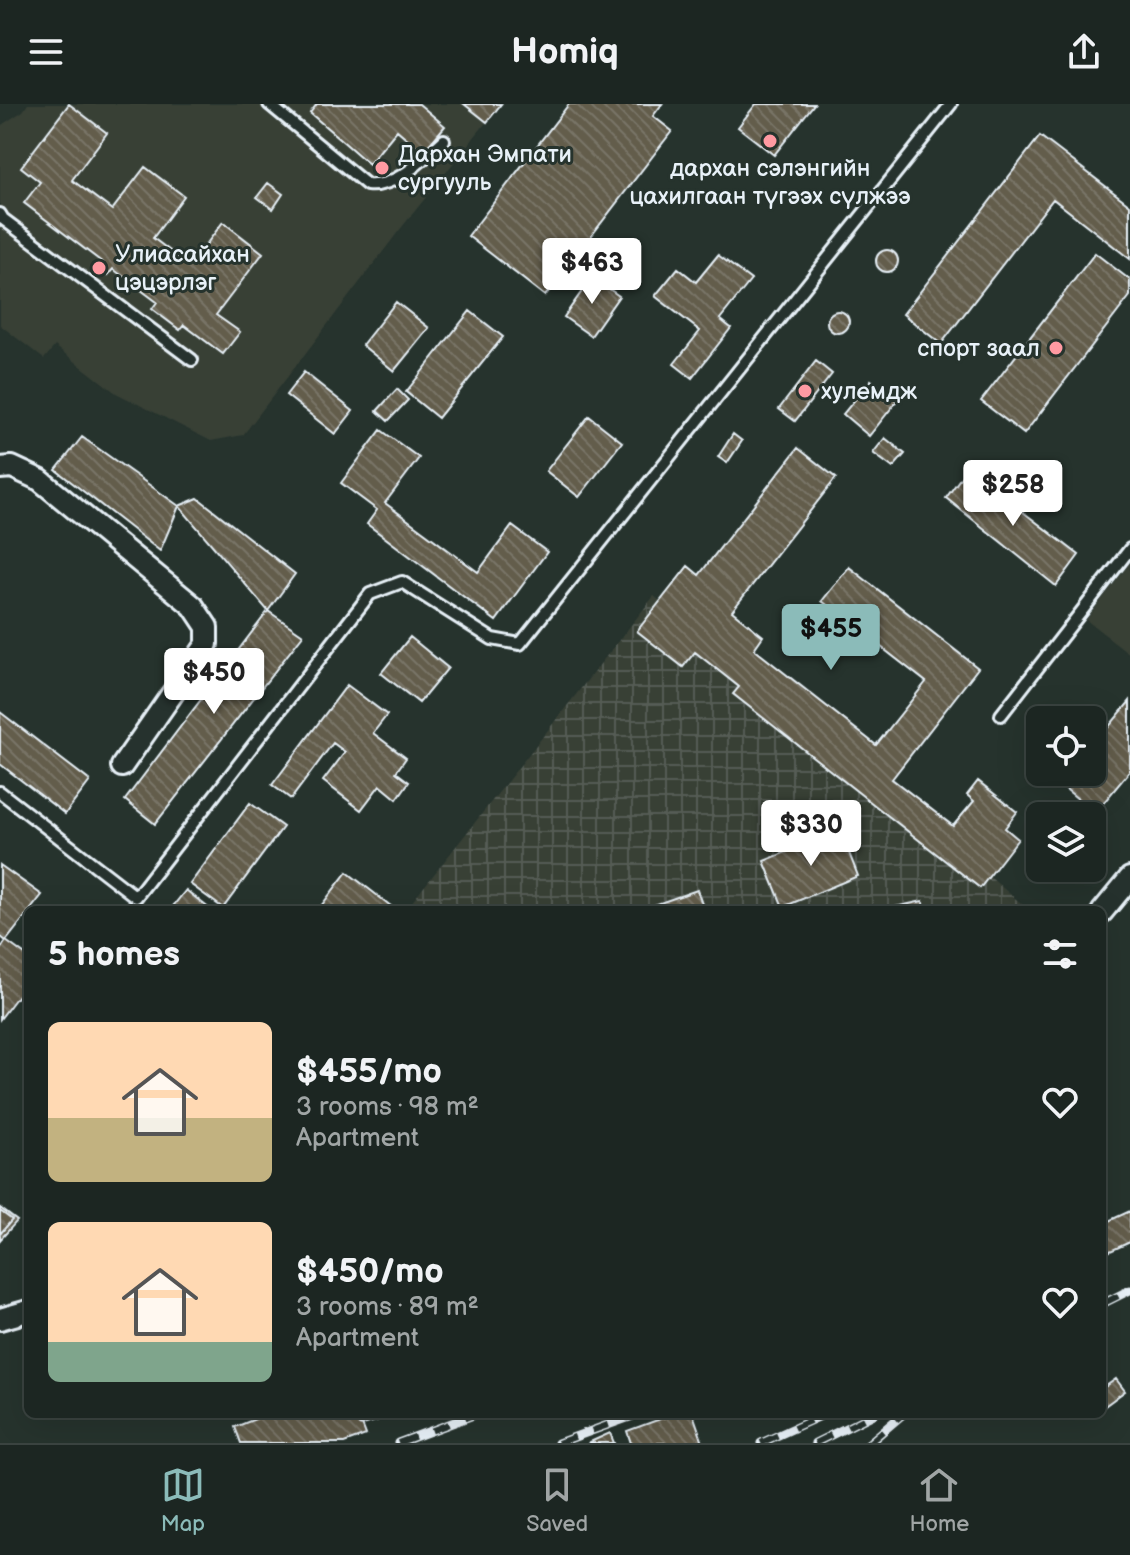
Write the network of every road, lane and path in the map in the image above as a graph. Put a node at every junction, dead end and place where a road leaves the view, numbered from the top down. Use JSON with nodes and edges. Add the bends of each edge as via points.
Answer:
{"nodes":[{"id":1,"x":269,"y":104,"type":"edge"},
{"id":2,"x":951,"y":104,"type":"edge"},
{"id":3,"x":444,"y":140,"type":"dead end"},
{"id":4,"x":0,"y":214,"type":"edge"},
{"id":5,"x":192,"y":360,"type":"dead end"},
{"id":6,"x":0,"y":468,"type":"edge"},
{"id":7,"x":1130,"y":549,"type":"edge"},
{"id":8,"x":1001,"y":715,"type":"dead end"},
{"id":9,"x":122,"y":766,"type":"dead end"},
{"id":10,"x":0,"y":792,"type":"edge"},
{"id":11,"x":1130,"y":878,"type":"edge"},
{"id":12,"x":1106,"y":907,"type":"edge"},
{"id":13,"x":24,"y":1312,"type":"edge"},
{"id":14,"x":0,"y":1319,"type":"edge"}],
"edges":[{"from":1,"to":3,"type":"lane","via":[[367,185],[395,180]]},
{"from":2,"to":10,"type":"lane","via":[[520,644],[492,639],[402,582],[370,594],[136,897]]},
{"from":4,"to":5,"type":"lane"},
{"from":6,"to":9,"type":"street","via":[[12,467],[40,480],[193,606],[207,627],[207,644]]},
{"from":7,"to":8,"type":"lane"},
{"from":11,"to":12,"type":"street"},
{"from":13,"to":14,"type":"street"}]}
